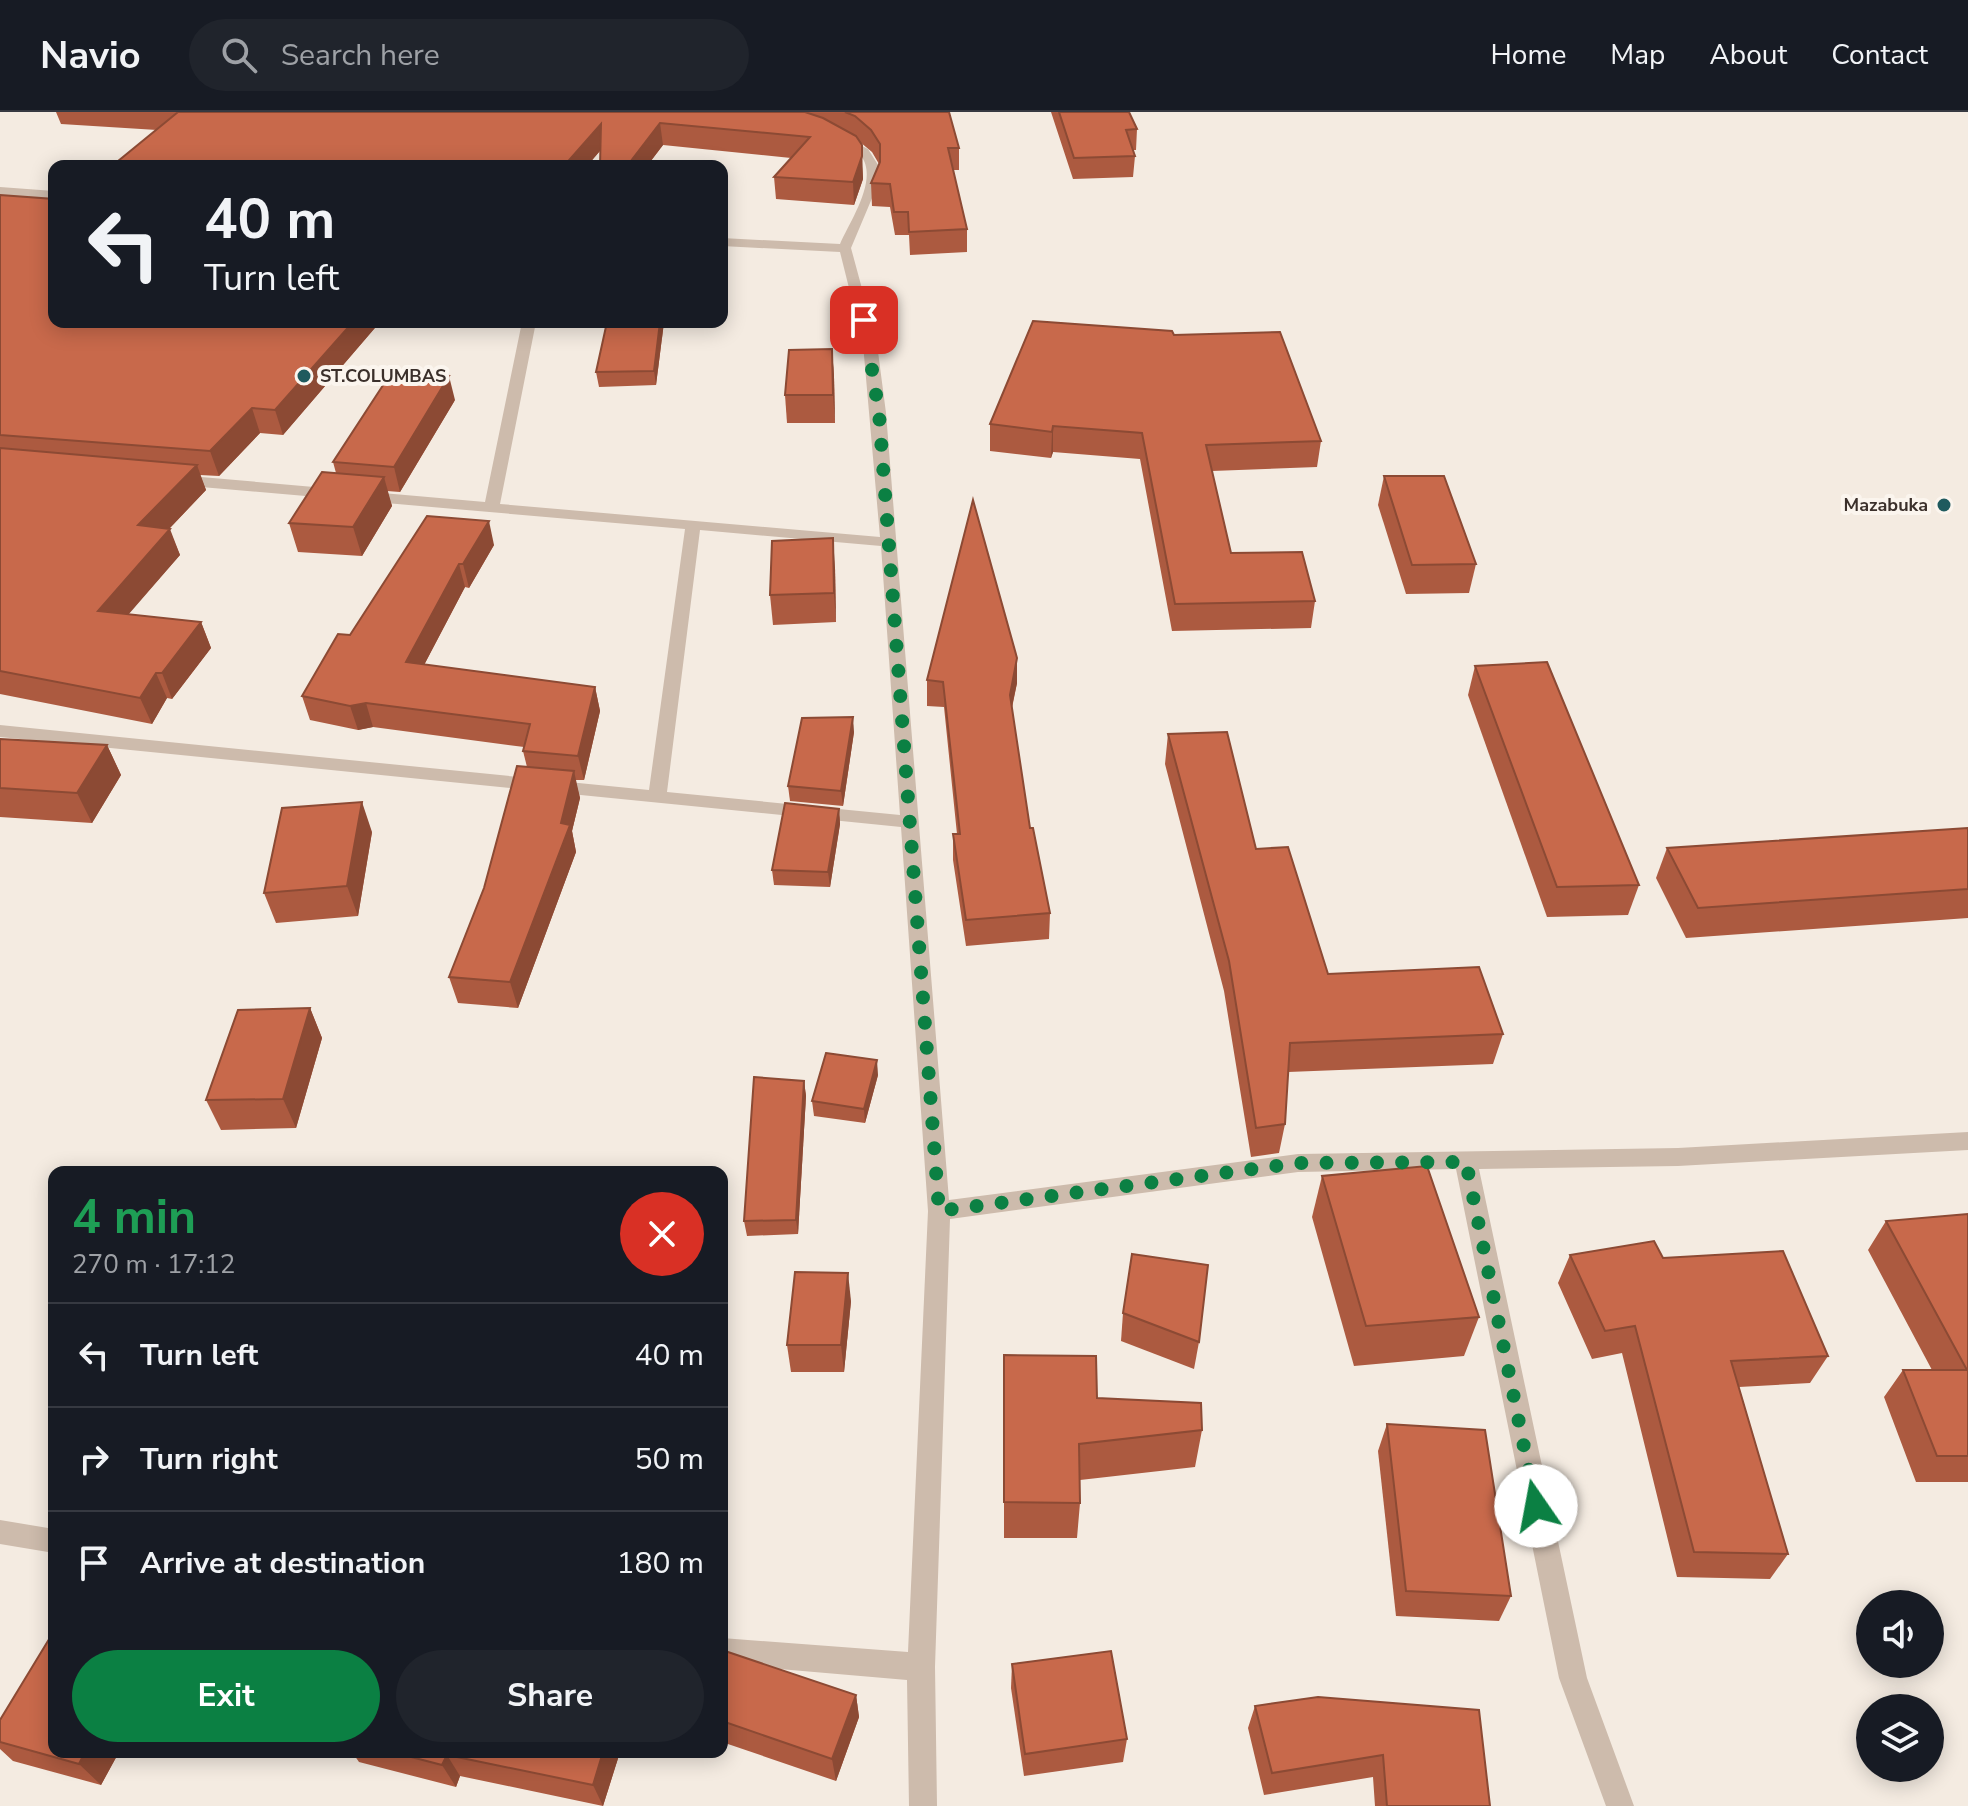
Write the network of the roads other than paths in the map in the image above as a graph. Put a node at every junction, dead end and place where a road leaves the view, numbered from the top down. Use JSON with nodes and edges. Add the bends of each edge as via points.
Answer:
{"nodes":[{"id":1,"x":827,"y":133,"type":"edge"},
{"id":2,"x":0,"y":191,"type":"edge"},
{"id":3,"x":48,"y":195,"type":"edge"},
{"id":4,"x":728,"y":242,"type":"edge"},
{"id":5,"x":845,"y":248,"type":"junction"},
{"id":6,"x":528,"y":328,"type":"edge"},
{"id":7,"x":159,"y":479,"type":"edge"},
{"id":8,"x":492,"y":507,"type":"junction"},
{"id":9,"x":693,"y":525,"type":"junction"},
{"id":10,"x":888,"y":542,"type":"junction"},
{"id":11,"x":0,"y":731,"type":"edge"},
{"id":12,"x":657,"y":797,"type":"junction"},
{"id":13,"x":909,"y":822,"type":"junction"},
{"id":14,"x":1968,"y":1141,"type":"edge"},
{"id":15,"x":1466,"y":1162,"type":"junction"},
{"id":16,"x":939,"y":1211,"type":"junction"},
{"id":17,"x":0,"y":1532,"type":"edge"},
{"id":18,"x":48,"y":1540,"type":"edge"},
{"id":19,"x":728,"y":1651,"type":"edge"},
{"id":20,"x":921,"y":1667,"type":"junction"},
{"id":21,"x":923,"y":1806,"type":"edge"},
{"id":22,"x":1620,"y":1806,"type":"edge"}],
"edges":[{"from":1,"to":5,"type":"street","via":[[864,151],[874,168]]},
{"from":2,"to":3,"type":"street"},
{"from":4,"to":5,"type":"street"},
{"from":5,"to":10,"type":"street","via":[[870,344]]},
{"from":6,"to":8,"type":"street"},
{"from":7,"to":8,"type":"street"},
{"from":8,"to":9,"type":"street"},
{"from":9,"to":10,"type":"street"},
{"from":9,"to":12,"type":"street"},
{"from":10,"to":13,"type":"street"},
{"from":11,"to":12,"type":"street"},
{"from":12,"to":13,"type":"street"},
{"from":13,"to":16,"type":"street"},
{"from":14,"to":15,"type":"street"},
{"from":15,"to":16,"type":"street","via":[[1298,1163]]},
{"from":15,"to":22,"type":"street","via":[[1573,1678]]},
{"from":16,"to":20,"type":"street"},
{"from":17,"to":18,"type":"street"},
{"from":19,"to":20,"type":"street"},
{"from":20,"to":21,"type":"street"}]}
